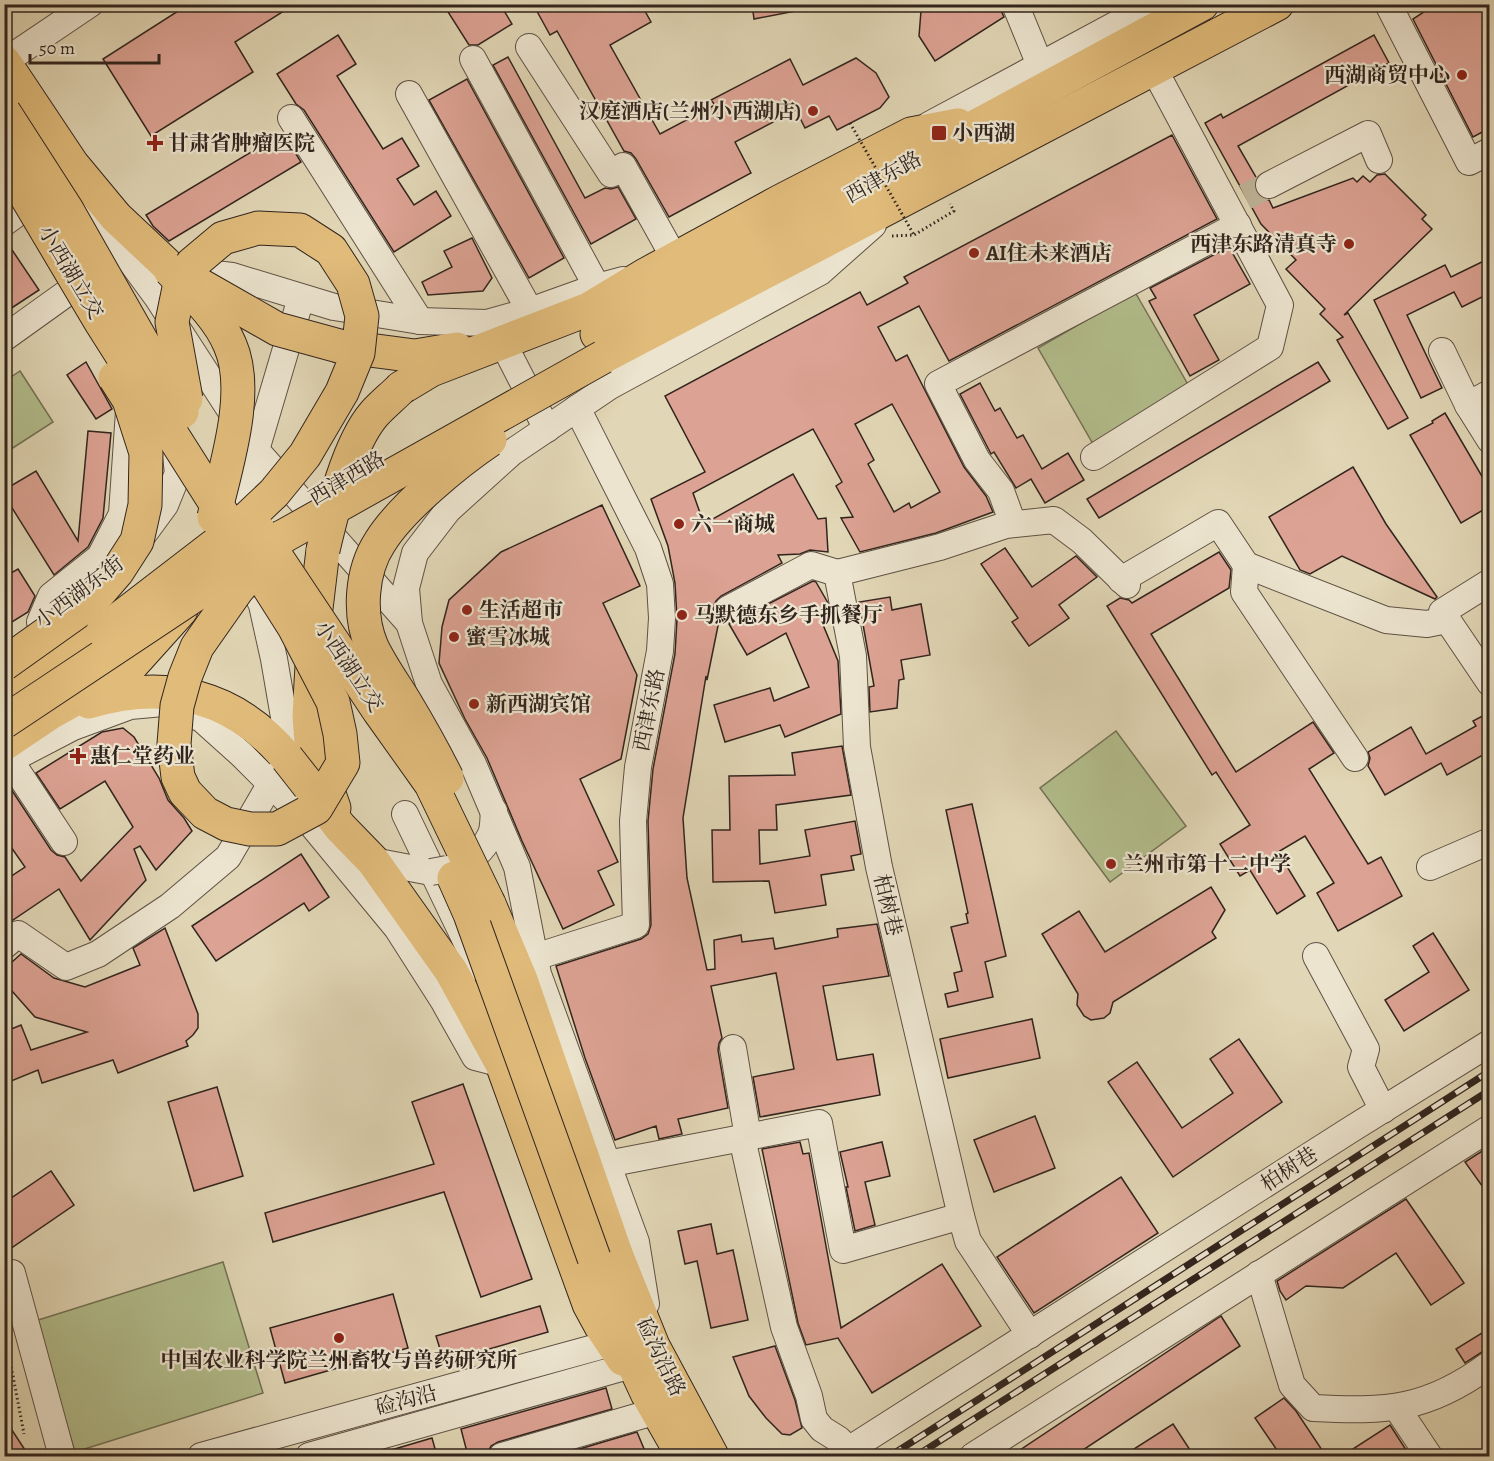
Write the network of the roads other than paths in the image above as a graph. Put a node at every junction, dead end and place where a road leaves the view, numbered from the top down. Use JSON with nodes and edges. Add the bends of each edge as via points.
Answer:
{"nodes":[{"id":1,"x":90,"y":4,"type":"edge"},
{"id":2,"x":1015,"y":4,"type":"edge"},
{"id":3,"x":1154,"y":4,"type":"edge"},
{"id":4,"x":1202,"y":4,"type":"edge"},
{"id":5,"x":1277,"y":4,"type":"edge"},
{"id":6,"x":1388,"y":4,"type":"edge"},
{"id":7,"x":529,"y":46,"type":"dead end"},
{"id":8,"x":473,"y":59,"type":"dead end"},
{"id":9,"x":4,"y":62,"type":"edge"},
{"id":10,"x":1040,"y":65,"type":"junction"},
{"id":11,"x":1154,"y":69,"type":"junction"},
{"id":12,"x":409,"y":94,"type":"dead end"},
{"id":13,"x":4,"y":97,"type":"edge"},
{"id":14,"x":4,"y":112,"type":"edge"},
{"id":15,"x":291,"y":118,"type":"dead end"},
{"id":16,"x":989,"y":119,"type":"junction"},
{"id":17,"x":911,"y":134,"type":"junction"},
{"id":18,"x":1490,"y":151,"type":"edge"},
{"id":19,"x":4,"y":158,"type":"edge"},
{"id":20,"x":1379,"y":160,"type":"dead end"},
{"id":21,"x":61,"y":181,"type":"junction"},
{"id":22,"x":1269,"y":185,"type":"tunnel mouth"},
{"id":23,"x":20,"y":199,"type":"edge"},
{"id":24,"x":897,"y":205,"type":"junction"},
{"id":25,"x":1237,"y":209,"type":"junction"},
{"id":26,"x":4,"y":223,"type":"edge"},
{"id":27,"x":124,"y":252,"type":"junction"},
{"id":28,"x":675,"y":259,"type":"junction"},
{"id":29,"x":166,"y":264,"type":"junction"},
{"id":30,"x":206,"y":273,"type":"junction"},
{"id":31,"x":647,"y":274,"type":"junction"},
{"id":32,"x":85,"y":280,"type":"junction"},
{"id":33,"x":742,"y":285,"type":"junction"},
{"id":34,"x":597,"y":287,"type":"junction"},
{"id":35,"x":157,"y":297,"type":"junction"},
{"id":36,"x":301,"y":298,"type":"junction"},
{"id":37,"x":530,"y":311,"type":"junction"},
{"id":38,"x":420,"y":321,"type":"junction"},
{"id":39,"x":4,"y":338,"type":"edge"},
{"id":40,"x":503,"y":342,"type":"junction"},
{"id":41,"x":600,"y":346,"type":"junction"},
{"id":42,"x":1442,"y":351,"type":"dead end"},
{"id":43,"x":132,"y":353,"type":"junction"},
{"id":44,"x":1479,"y":399,"type":"edge"},
{"id":45,"x":558,"y":412,"type":"junction"},
{"id":46,"x":183,"y":427,"type":"junction"},
{"id":47,"x":1490,"y":440,"type":"edge"},
{"id":48,"x":256,"y":450,"type":"junction"},
{"id":49,"x":1094,"y":457,"type":"dead end"},
{"id":50,"x":1013,"y":524,"type":"junction"},
{"id":51,"x":282,"y":537,"type":"junction"},
{"id":52,"x":240,"y":557,"type":"junction"},
{"id":53,"x":1246,"y":565,"type":"junction"},
{"id":54,"x":837,"y":573,"type":"junction"},
{"id":55,"x":1490,"y":582,"type":"edge"},
{"id":56,"x":728,"y":609,"type":"dead end"},
{"id":57,"x":1447,"y":620,"type":"junction"},
{"id":58,"x":40,"y":622,"type":"junction"},
{"id":59,"x":409,"y":622,"type":"junction"},
{"id":60,"x":294,"y":627,"type":"junction"},
{"id":61,"x":103,"y":631,"type":"junction"},
{"id":62,"x":4,"y":646,"type":"edge"},
{"id":63,"x":4,"y":664,"type":"edge"},
{"id":64,"x":1490,"y":683,"type":"edge"},
{"id":65,"x":4,"y":694,"type":"edge"},
{"id":66,"x":50,"y":713,"type":"junction"},
{"id":67,"x":4,"y":722,"type":"edge"},
{"id":68,"x":313,"y":723,"type":"junction"},
{"id":69,"x":6,"y":756,"type":"edge"},
{"id":70,"x":1355,"y":758,"type":"dead end"},
{"id":71,"x":287,"y":774,"type":"junction"},
{"id":72,"x":494,"y":811,"type":"junction"},
{"id":73,"x":405,"y":814,"type":"dead end"},
{"id":74,"x":326,"y":826,"type":"junction"},
{"id":75,"x":1490,"y":841,"type":"edge"},
{"id":76,"x":64,"y":842,"type":"dead end"},
{"id":77,"x":373,"y":861,"type":"junction"},
{"id":78,"x":1430,"y":867,"type":"dead end"},
{"id":79,"x":489,"y":904,"type":"junction"},
{"id":80,"x":4,"y":946,"type":"edge"},
{"id":81,"x":1316,"y":956,"type":"dead end"},
{"id":82,"x":535,"y":957,"type":"junction"},
{"id":83,"x":451,"y":971,"type":"junction"},
{"id":84,"x":1490,"y":1043,"type":"edge"},
{"id":85,"x":733,"y":1048,"type":"dead end"},
{"id":86,"x":502,"y":1064,"type":"junction"},
{"id":87,"x":1383,"y":1110,"type":"junction"},
{"id":88,"x":1490,"y":1128,"type":"edge"},
{"id":89,"x":745,"y":1137,"type":"junction"},
{"id":90,"x":607,"y":1164,"type":"junction"},
{"id":91,"x":961,"y":1216,"type":"junction"},
{"id":92,"x":605,"y":1256,"type":"junction"},
{"id":93,"x":12,"y":1273,"type":"dead end"},
{"id":94,"x":1259,"y":1274,"type":"junction"},
{"id":95,"x":1030,"y":1335,"type":"junction"},
{"id":96,"x":631,"y":1351,"type":"junction"},
{"id":97,"x":1490,"y":1364,"type":"edge"},
{"id":98,"x":652,"y":1402,"type":"junction"},
{"id":99,"x":1397,"y":1408,"type":"junction"},
{"id":100,"x":844,"y":1453,"type":"edge"},
{"id":101,"x":62,"y":1456,"type":"edge"},
{"id":102,"x":201,"y":1456,"type":"edge"},
{"id":103,"x":309,"y":1456,"type":"edge"},
{"id":104,"x":502,"y":1456,"type":"edge"},
{"id":105,"x":682,"y":1456,"type":"edge"},
{"id":106,"x":712,"y":1456,"type":"edge"},
{"id":107,"x":973,"y":1456,"type":"edge"},
{"id":108,"x":1429,"y":1456,"type":"edge"}],
"edges":[{"from":1,"to":9,"type":"street"},
{"from":2,"to":10,"type":"street"},
{"from":3,"to":10,"type":"street","name":"西津东路"},
{"from":4,"to":16,"type":"main road","name":"西津东路"},
{"from":5,"to":11,"type":"main road","name":"西津东路"},
{"from":6,"to":18,"type":"street","via":[[1469,162]]},
{"from":7,"to":28,"type":"street","via":[[611,174],[623,166]]},
{"from":8,"to":34,"type":"street"},
{"from":9,"to":29,"type":"main road","via":[[72,164],[116,217]]},
{"from":10,"to":17,"type":"street","name":"西津东路"},
{"from":11,"to":24,"type":"main road","name":"西津东路"},
{"from":11,"to":25,"type":"street"},
{"from":12,"to":37,"type":"street"},
{"from":13,"to":21,"type":"street"},
{"from":14,"to":46,"type":"main road","name":"小西湖立交","bridge":true,"via":[[67,210]]},
{"from":15,"to":38,"type":"street"},
{"from":16,"to":17,"type":"main road"},
{"from":16,"to":41,"type":"main road","name":"西津东路"},
{"from":17,"to":28,"type":"main road"},
{"from":19,"to":23,"type":"street","name":"小西湖东街"},
{"from":19,"to":60,"type":"main road","name":"小西湖立交","bridge":true,"via":[[102,324]]},
{"from":20,"to":22,"type":"street","via":[[1368,134]]},
{"from":21,"to":23,"type":"street"},
{"from":21,"to":27,"type":"street","via":[[79,208]]},
{"from":23,"to":26,"type":"street"},
{"from":23,"to":32,"type":"street","name":"小西湖东街"},
{"from":23,"to":63,"type":"main road","bridge":true,"via":[[48,266],[129,400],[146,453],[145,505],[136,541],[117,572],[91,602]]},
{"from":24,"to":33,"type":"main road","name":"西津东路"},
{"from":24,"to":45,"type":"street","name":"西津东路","via":[[820,272]]},
{"from":25,"to":49,"type":"street","via":[[1280,305],[1270,347]]},
{"from":25,"to":50,"type":"street","via":[[938,384],[977,460],[1001,491]]},
{"from":27,"to":30,"type":"street","via":[[158,267]]},
{"from":27,"to":32,"type":"street"},
{"from":27,"to":35,"type":"street"},
{"from":28,"to":31,"type":"main road"},
{"from":29,"to":40,"type":"main road","bridge":true,"via":[[277,329],[339,346],[415,356]]},
{"from":29,"to":66,"type":"main road","bridge":true,"via":[[214,317],[231,345],[239,378],[234,431],[204,562],[183,608],[126,670]]},
{"from":30,"to":35,"type":"street","via":[[172,284]]},
{"from":30,"to":36,"type":"street","via":[[232,276]]},
{"from":31,"to":34,"type":"street"},
{"from":31,"to":40,"type":"main road","via":[[589,309]]},
{"from":32,"to":39,"type":"street"},
{"from":32,"to":43,"type":"street","name":"小西湖东街"},
{"from":33,"to":41,"type":"main road","name":"西津东路"},
{"from":33,"to":45,"type":"main road"},
{"from":34,"to":37,"type":"street"},
{"from":35,"to":43,"type":"street","via":[[146,307]]},
{"from":35,"to":48,"type":"street"},
{"from":36,"to":38,"type":"street"},
{"from":36,"to":48,"type":"street"},
{"from":37,"to":38,"type":"street","via":[[487,323]]},
{"from":40,"to":45,"type":"street"},
{"from":40,"to":68,"type":"main road","bridge":true,"via":[[431,370],[401,388],[373,415],[359,438],[336,498],[323,550],[315,617]]},
{"from":41,"to":51,"type":"main road","bridge":true},
{"from":41,"to":61,"type":"main road","name":"西津西路","bridge":true,"via":[[364,467]]},
{"from":42,"to":44,"type":"street"},
{"from":43,"to":46,"type":"street","name":"小西湖东街"},
{"from":43,"to":58,"type":"street","via":[[122,514],[100,557],[51,596]]},
{"from":44,"to":47,"type":"street"},
{"from":45,"to":59,"type":"street","name":"西津东路","via":[[448,510],[415,553],[406,588]]},
{"from":45,"to":79,"type":"main road","bridge":true,"via":[[480,447],[452,468],[380,542],[363,594],[372,647],[425,735],[459,802]]},
{"from":45,"to":82,"type":"street","name":"西津东路","via":[[648,548],[660,584],[662,618],[633,820],[636,926]]},
{"from":46,"to":52,"type":"street"},
{"from":46,"to":58,"type":"street","name":"小西湖东街","via":[[178,473],[165,505],[106,577]]},
{"from":46,"to":61,"type":"main road","bridge":true,"via":[[172,322],[179,288],[192,264],[223,238],[258,228],[300,230],[331,250],[353,284],[362,316],[358,353],[342,392],[306,455],[237,528]]},
{"from":46,"to":79,"type":"main road","name":"小西湖立交","bridge":true,"via":[[431,784]]},
{"from":48,"to":52,"type":"street","via":[[240,527]]},
{"from":48,"to":59,"type":"street"},
{"from":50,"to":53,"type":"street","via":[[1054,520],[1082,541],[1124,583],[1218,523]]},
{"from":50,"to":54,"type":"street"},
{"from":51,"to":60,"type":"main road","bridge":true,"via":[[237,590],[197,647],[177,706],[174,744],[178,777],[185,792],[206,813],[226,824],[277,829],[316,808],[343,763],[333,702]]},
{"from":51,"to":67,"type":"main road","bridge":true},
{"from":52,"to":74,"type":"street","via":[[262,605],[284,717]]},
{"from":53,"to":57,"type":"street","via":[[1386,620],[1427,624]]},
{"from":53,"to":70,"type":"street","via":[[1244,592]]},
{"from":54,"to":56,"type":"street","via":[[811,565]]},
{"from":54,"to":91,"type":"street","name":"柏树巷","via":[[853,656],[857,747],[879,867]]},
{"from":55,"to":57,"type":"street","via":[[1442,612]]},
{"from":57,"to":64,"type":"street"},
{"from":58,"to":62,"type":"street","name":"小西湖东街"},
{"from":59,"to":68,"type":"street"},
{"from":59,"to":72,"type":"street","via":[[429,684]]},
{"from":60,"to":92,"type":"main road","bridge":true,"via":[[373,732],[434,829]]},
{"from":61,"to":65,"type":"main road"},
{"from":66,"to":69,"type":"main road"},
{"from":66,"to":71,"type":"main road","via":[[150,690],[195,696],[230,709],[256,727]]},
{"from":68,"to":74,"type":"main road","via":[[310,742]]},
{"from":69,"to":71,"type":"street","via":[[130,706],[163,703],[202,719],[242,754]]},
{"from":69,"to":76,"type":"street"},
{"from":71,"to":74,"type":"main road"},
{"from":71,"to":80,"type":"street","via":[[228,858],[170,906],[98,954],[66,968],[18,934]]},
{"from":72,"to":77,"type":"street","via":[[491,835],[478,853],[458,867],[439,871]]},
{"from":72,"to":82,"type":"street","via":[[517,867]]},
{"from":73,"to":83,"type":"street","via":[[478,966]]},
{"from":74,"to":77,"type":"main road"},
{"from":74,"to":86,"type":"street","via":[[397,928],[476,1057]]},
{"from":75,"to":78,"type":"street"},
{"from":77,"to":83,"type":"main road"},
{"from":79,"to":92,"type":"main road","via":[[520,980]]},
{"from":81,"to":87,"type":"street","via":[[1366,1049],[1361,1067]]},
{"from":82,"to":90,"type":"street"},
{"from":83,"to":86,"type":"main road"},
{"from":84,"to":87,"type":"street","name":"柏树巷"},
{"from":85,"to":89,"type":"street"},
{"from":86,"to":96,"type":"main road","via":[[590,1304],[601,1326]]},
{"from":87,"to":95,"type":"street","name":"柏树巷"},
{"from":88,"to":94,"type":"street"},
{"from":89,"to":90,"type":"street"},
{"from":89,"to":91,"type":"street","via":[[819,1123],[843,1250]]},
{"from":89,"to":100,"type":"street","via":[[784,1327],[814,1419],[838,1439]]},
{"from":90,"to":96,"type":"street","via":[[636,1242]]},
{"from":91,"to":95,"type":"street","name":"柏树巷","via":[[968,1241]]},
{"from":92,"to":96,"type":"main road","name":"硷沟沿路"},
{"from":92,"to":98,"type":"main road","name":"硷沟沿路","via":[[622,1339]]},
{"from":93,"to":101,"type":"street"},
{"from":94,"to":99,"type":"street","via":[[1292,1385],[1313,1408]]},
{"from":94,"to":107,"type":"street"},
{"from":95,"to":100,"type":"street","name":"柏树巷"},
{"from":96,"to":98,"type":"main road"},
{"from":96,"to":102,"type":"street","name":"硷沟沿"},
{"from":96,"to":103,"type":"street","name":"硷沟沿"},
{"from":96,"to":106,"type":"main road","name":"硷沟沿路"},
{"from":97,"to":99,"type":"street","via":[[1467,1382]]},
{"from":98,"to":104,"type":"street"},
{"from":98,"to":105,"type":"main road","name":"硷沟沿路"},
{"from":99,"to":108,"type":"street"}]}
